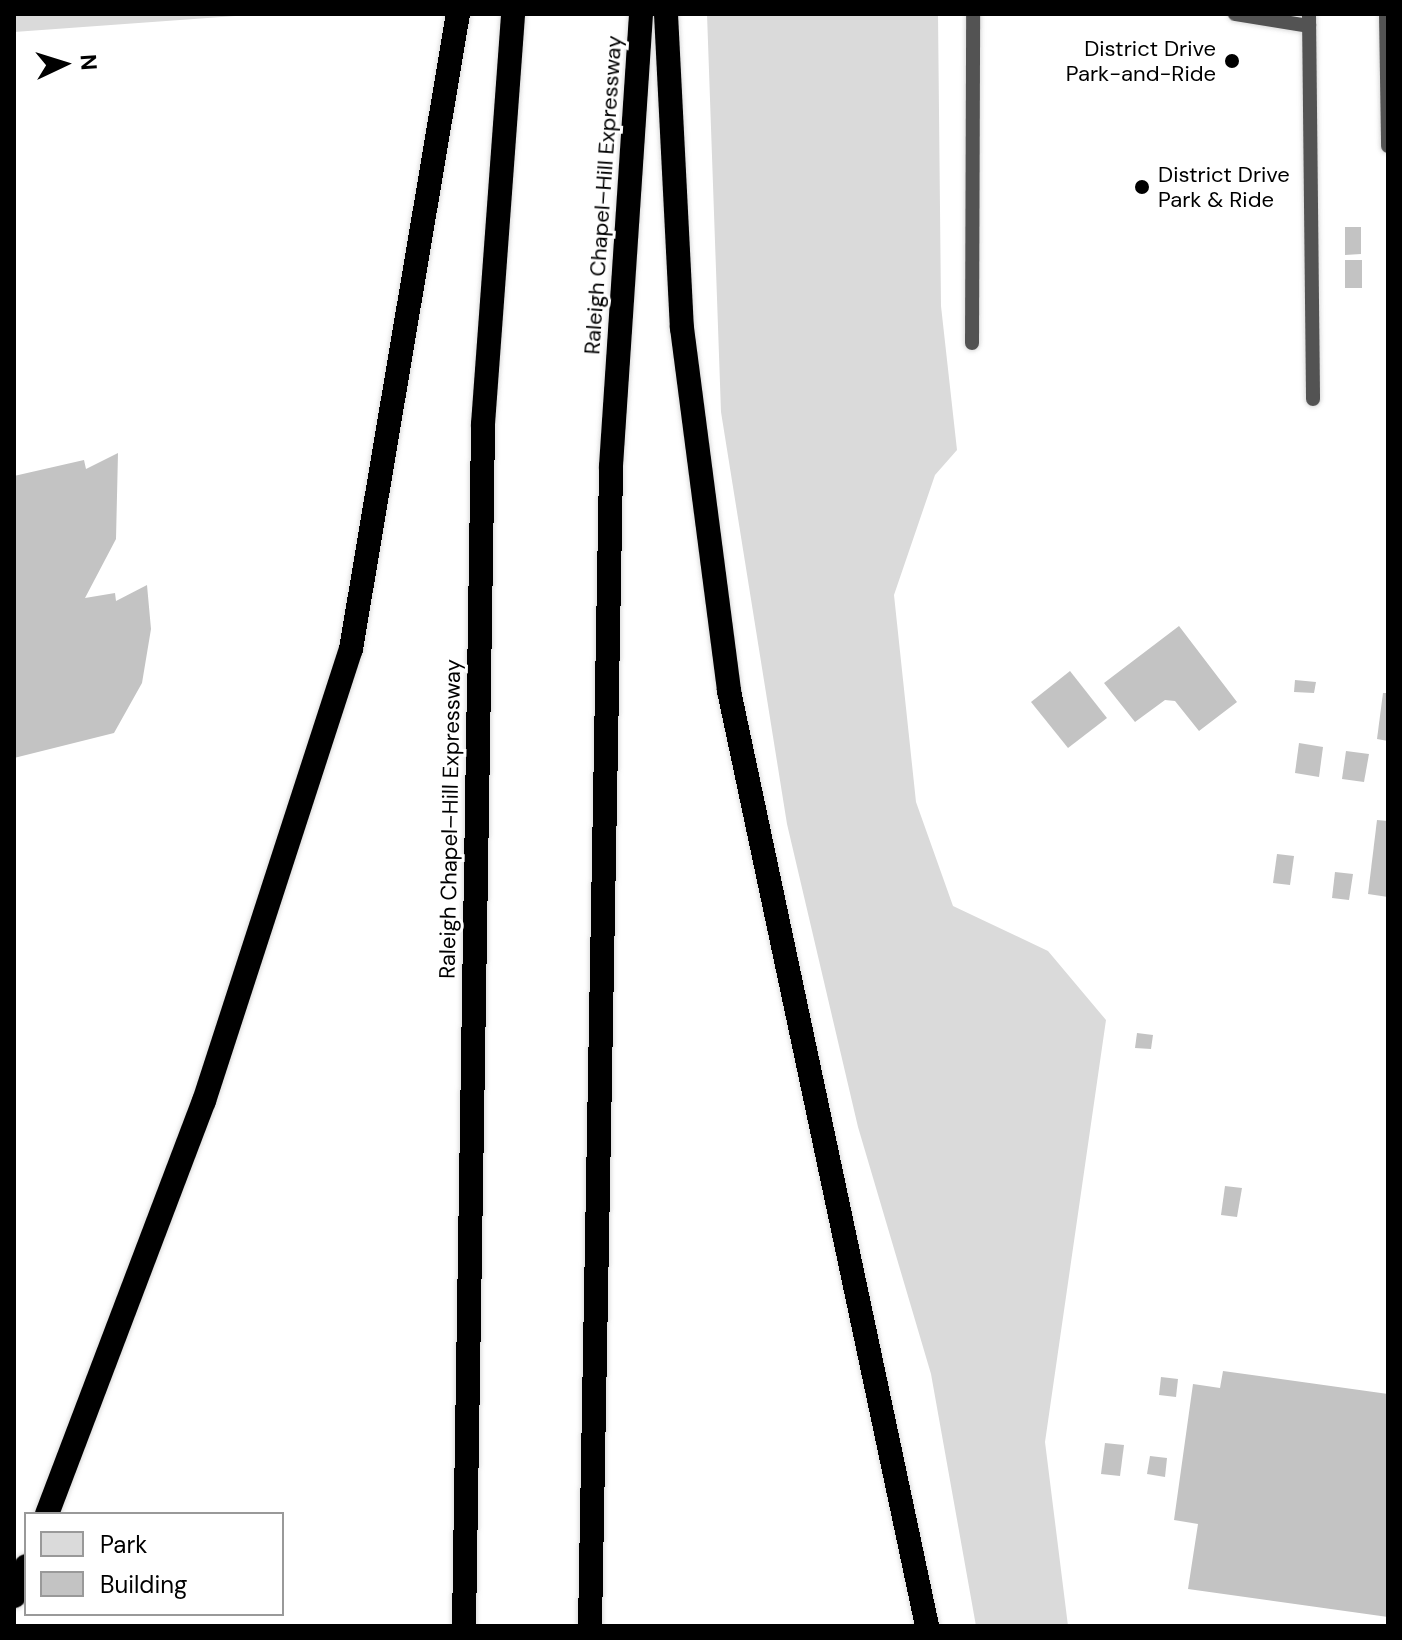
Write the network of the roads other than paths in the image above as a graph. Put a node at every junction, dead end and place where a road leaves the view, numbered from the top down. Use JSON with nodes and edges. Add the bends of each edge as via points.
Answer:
{"nodes":[{"id":1,"x":458,"y":14,"type":"edge"},
{"id":2,"x":513,"y":14,"type":"edge"},
{"id":3,"x":641,"y":14,"type":"edge"},
{"id":4,"x":666,"y":14,"type":"edge"},
{"id":5,"x":973,"y":14,"type":"edge"},
{"id":6,"x":1235,"y":14,"type":"edge"},
{"id":7,"x":1386,"y":14,"type":"edge"},
{"id":8,"x":1309,"y":20,"type":"edge"},
{"id":9,"x":1388,"y":146,"type":"edge"},
{"id":10,"x":972,"y":343,"type":"dead end"},
{"id":11,"x":1313,"y":399,"type":"dead end"},
{"id":12,"x":48,"y":1512,"type":"edge"},
{"id":13,"x":24,"y":1571,"type":"edge"},
{"id":14,"x":14,"y":1596,"type":"edge"},
{"id":15,"x":464,"y":1626,"type":"edge"},
{"id":16,"x":590,"y":1626,"type":"edge"},
{"id":17,"x":927,"y":1626,"type":"edge"}],
"edges":[{"from":1,"to":12,"type":"highway","via":[[351,649],[204,1101]]},
{"from":2,"to":15,"type":"highway","name":"Raleigh Chapel–Hill Expressway","via":[[483,424]]},
{"from":3,"to":16,"type":"highway","name":"Raleigh Chapel–Hill Expressway","via":[[611,466]]},
{"from":4,"to":17,"type":"highway","via":[[682,328],[729,691]]},
{"from":5,"to":10,"type":"lane"},
{"from":6,"to":8,"type":"lane"},
{"from":7,"to":9,"type":"lane"},
{"from":8,"to":11,"type":"lane"},
{"from":13,"to":14,"type":"highway"}]}
